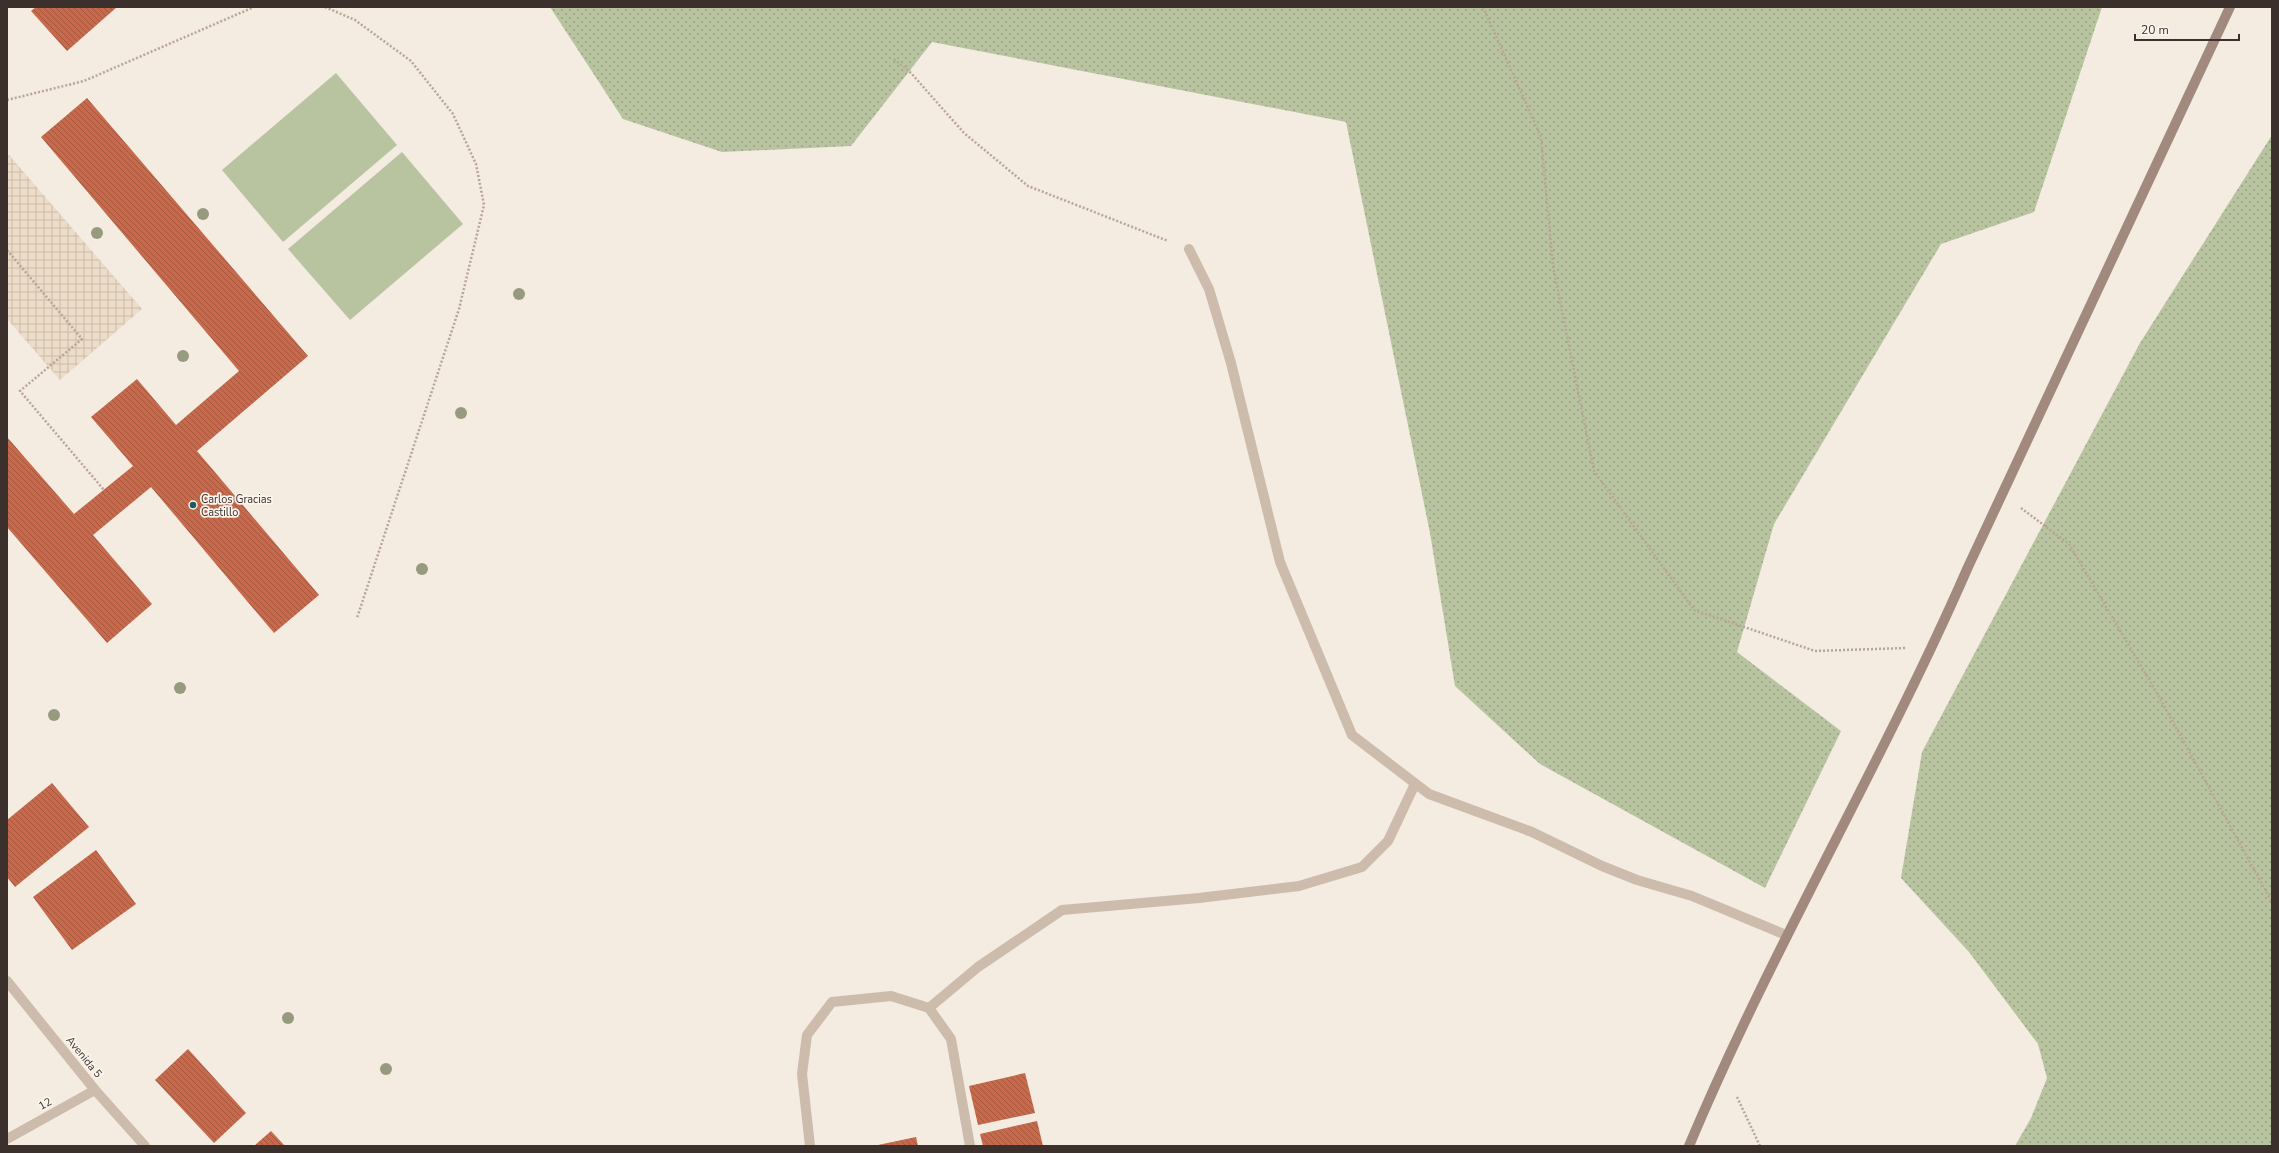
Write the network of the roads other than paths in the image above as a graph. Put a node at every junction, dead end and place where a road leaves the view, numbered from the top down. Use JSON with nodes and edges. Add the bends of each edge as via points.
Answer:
{"nodes":[{"id":1,"x":2230,"y":7,"type":"edge"},
{"id":2,"x":1189,"y":249,"type":"road end"},
{"id":3,"x":1415,"y":784,"type":"junction"},
{"id":4,"x":1786,"y":935,"type":"junction"},
{"id":5,"x":7,"y":981,"type":"edge"},
{"id":6,"x":929,"y":1008,"type":"junction"},
{"id":7,"x":95,"y":1090,"type":"junction"},
{"id":8,"x":7,"y":1139,"type":"edge"},
{"id":9,"x":145,"y":1146,"type":"edge"},
{"id":10,"x":810,"y":1146,"type":"edge"},
{"id":11,"x":970,"y":1146,"type":"edge"},
{"id":12,"x":1689,"y":1146,"type":"edge"}],
"edges":[{"from":1,"to":4,"type":"main road","via":[[1934,647]]},
{"from":2,"to":3,"type":"street","via":[[1209,289],[1231,363],[1280,562],[1352,735]]},
{"from":3,"to":4,"type":"street","via":[[1429,794],[1532,832],[1602,866],[1637,880],[1692,896]]},
{"from":3,"to":6,"type":"street","via":[[1388,841],[1362,867],[1299,886],[1062,910],[978,967]]},
{"from":4,"to":12,"type":"main road","via":[[1723,1066]]},
{"from":5,"to":7,"type":"street","name":"Avenida 5"},
{"from":6,"to":10,"type":"street","via":[[891,996],[832,1002],[807,1035],[802,1074]]},
{"from":6,"to":11,"type":"street","via":[[951,1040]]},
{"from":7,"to":8,"type":"street","name":"12"},
{"from":7,"to":9,"type":"street","name":"Avenida 5"}]}
